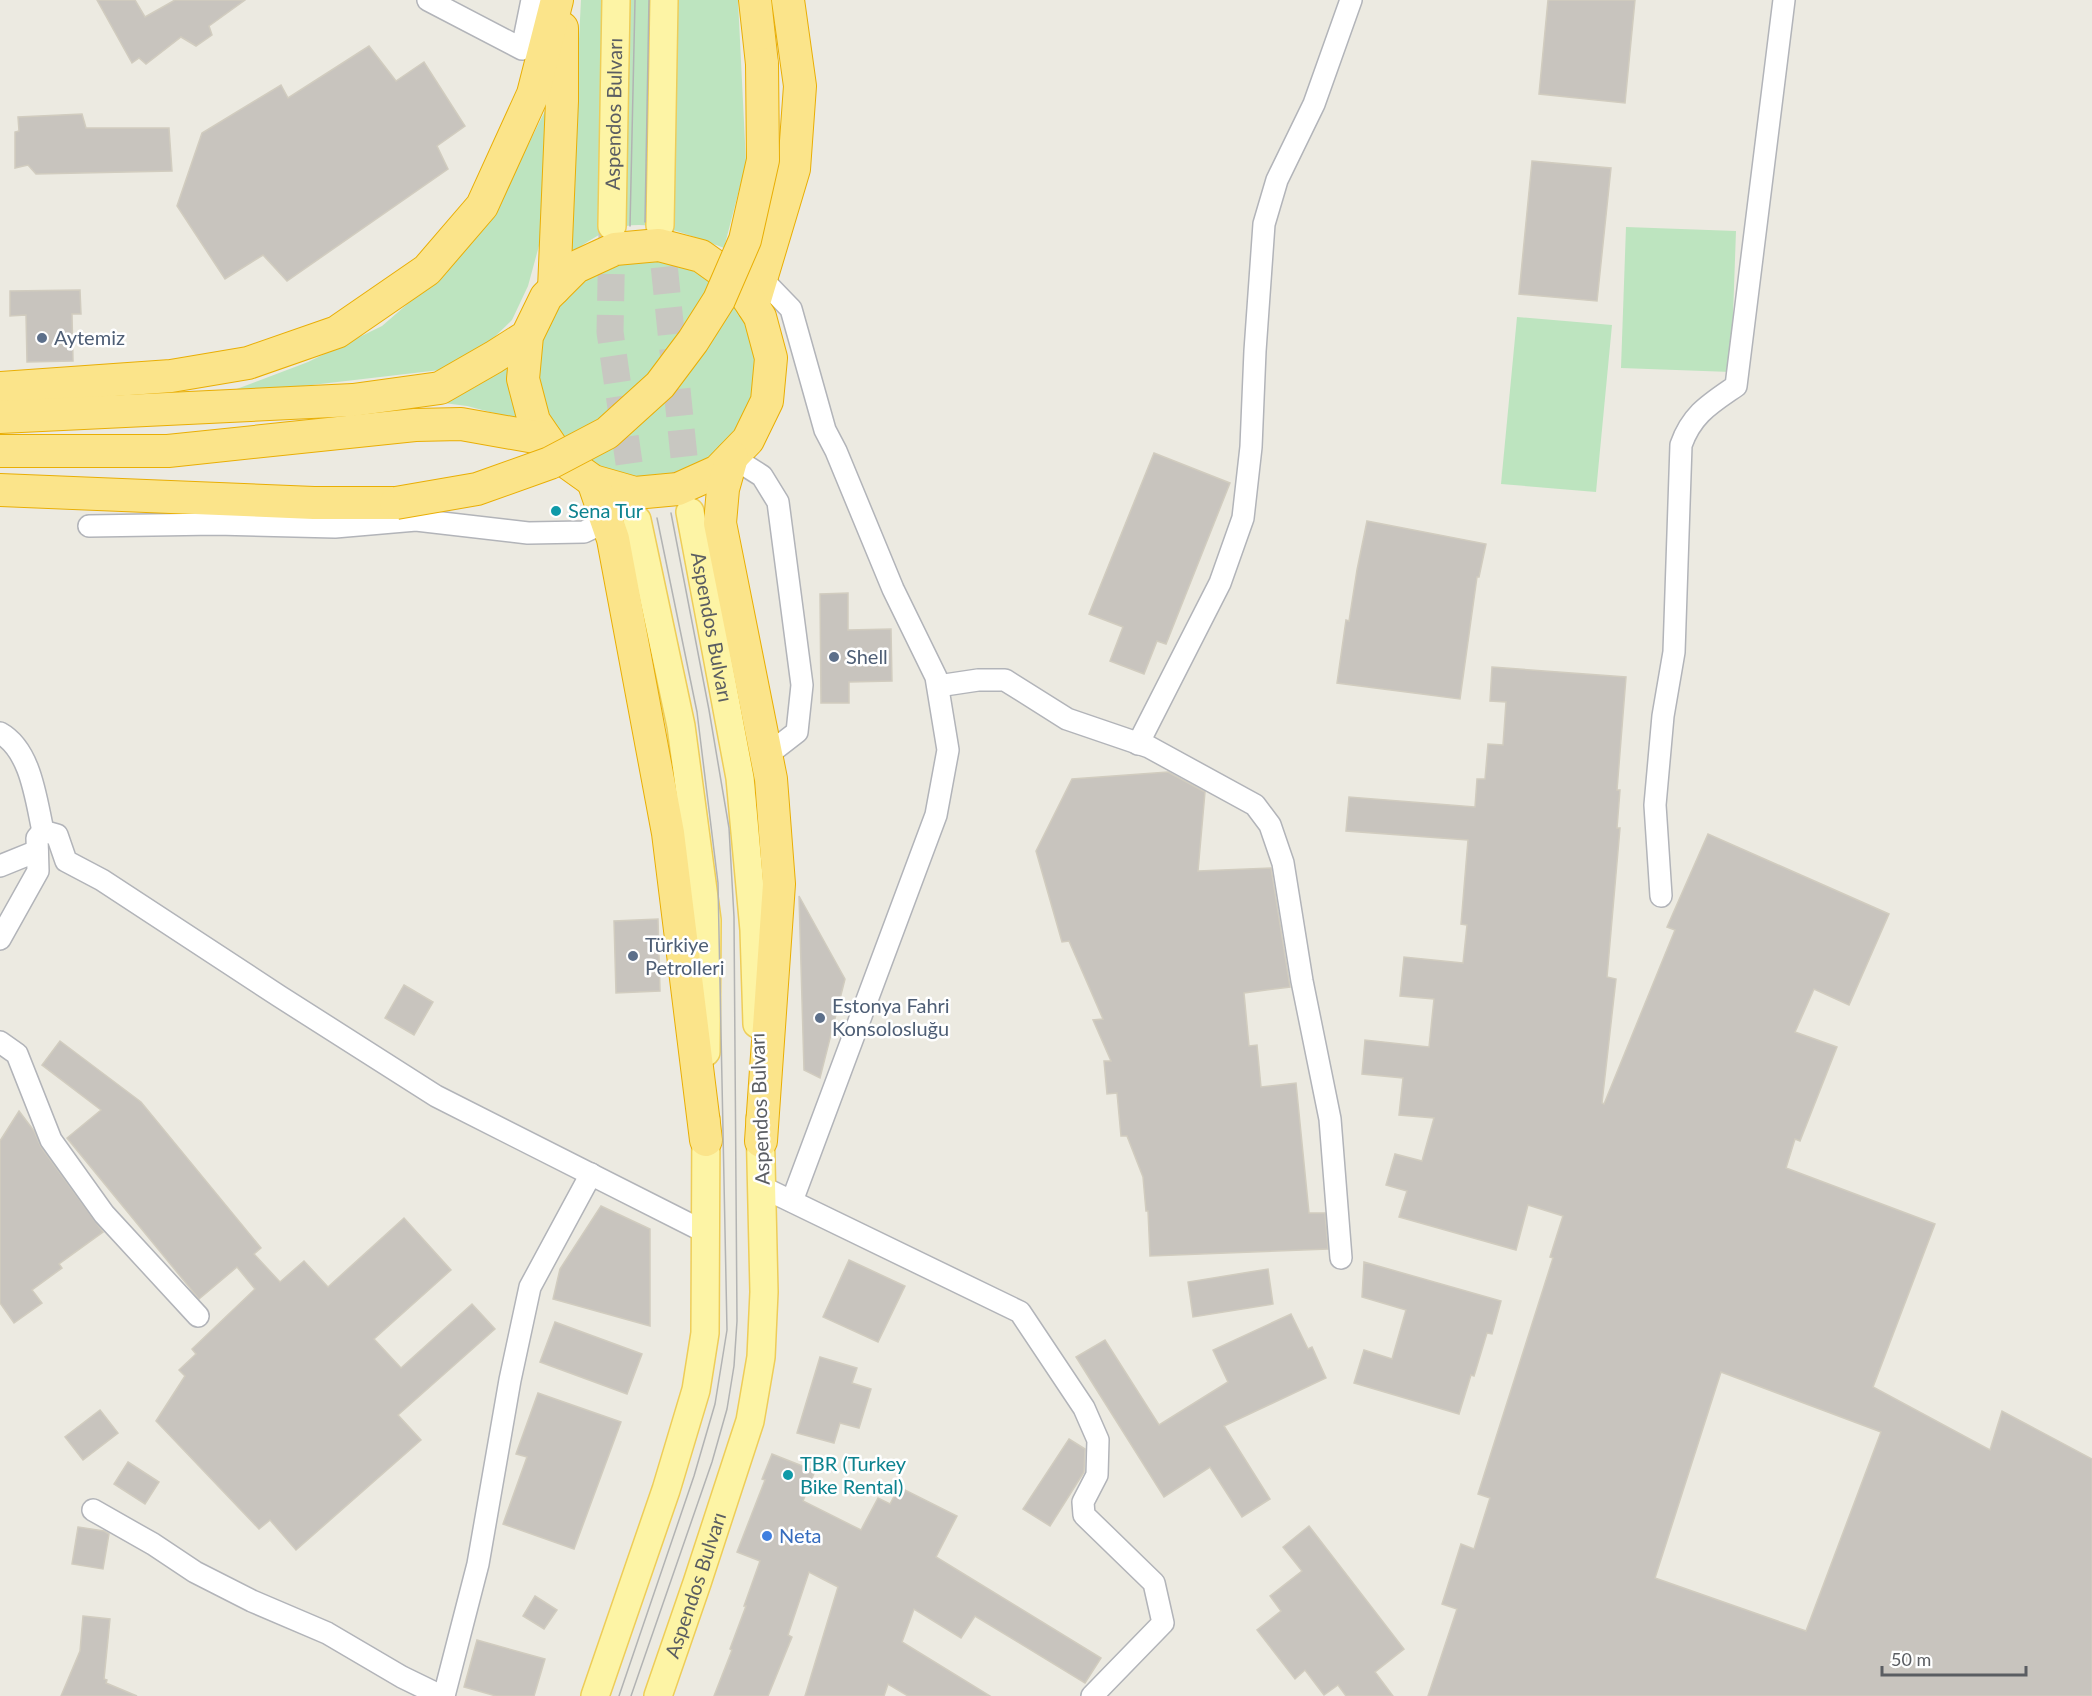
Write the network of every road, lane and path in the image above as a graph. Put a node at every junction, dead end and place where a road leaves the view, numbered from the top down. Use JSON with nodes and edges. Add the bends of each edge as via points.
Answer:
{"nodes":[{"id":1,"x":428,"y":0,"type":"edge"},
{"id":2,"x":532,"y":0,"type":"edge"},
{"id":3,"x":560,"y":0,"type":"edge"},
{"id":4,"x":616,"y":0,"type":"edge"},
{"id":5,"x":664,"y":0,"type":"edge"},
{"id":6,"x":755,"y":0,"type":"edge"},
{"id":7,"x":788,"y":0,"type":"edge"},
{"id":8,"x":1351,"y":0,"type":"edge"},
{"id":9,"x":1784,"y":0,"type":"edge"},
{"id":10,"x":660,"y":225,"type":"tunnel mouth"},
{"id":11,"x":612,"y":226,"type":"tunnel mouth"},
{"id":12,"x":554,"y":289,"type":"junction"},
{"id":13,"x":757,"y":292,"type":"junction"},
{"id":14,"x":527,"y":336,"type":"junction"},
{"id":15,"x":0,"y":388,"type":"edge"},
{"id":16,"x":0,"y":417,"type":"edge"},
{"id":17,"x":546,"y":439,"type":"junction"},
{"id":18,"x":0,"y":452,"type":"edge"},
{"id":19,"x":732,"y":457,"type":"junction"},
{"id":20,"x":593,"y":481,"type":"junction"},
{"id":21,"x":0,"y":490,"type":"edge"},
{"id":22,"x":690,"y":512,"type":"tunnel mouth"},
{"id":23,"x":637,"y":520,"type":"tunnel mouth"},
{"id":24,"x":607,"y":521,"type":"junction"},
{"id":25,"x":89,"y":526,"type":"dead end"},
{"id":26,"x":938,"y":686,"type":"junction"},
{"id":27,"x":0,"y":733,"type":"edge"},
{"id":28,"x":1138,"y":744,"type":"junction"},
{"id":29,"x":766,"y":756,"type":"junction"},
{"id":30,"x":40,"y":841,"type":"junction"},
{"id":31,"x":0,"y":866,"type":"edge"},
{"id":32,"x":1661,"y":896,"type":"dead end"},
{"id":33,"x":0,"y":939,"type":"edge"},
{"id":34,"x":0,"y":1042,"type":"edge"},
{"id":35,"x":706,"y":1140,"type":"junction"},
{"id":36,"x":761,"y":1141,"type":"junction"},
{"id":37,"x":591,"y":1174,"type":"junction"},
{"id":38,"x":762,"y":1187,"type":"junction"},
{"id":39,"x":792,"y":1201,"type":"junction"},
{"id":40,"x":705,"y":1232,"type":"junction"},
{"id":41,"x":1341,"y":1258,"type":"dead end"},
{"id":42,"x":198,"y":1316,"type":"dead end"},
{"id":43,"x":93,"y":1510,"type":"dead end"},
{"id":44,"x":442,"y":1696,"type":"edge"},
{"id":45,"x":595,"y":1696,"type":"edge"},
{"id":46,"x":658,"y":1696,"type":"edge"},
{"id":47,"x":1092,"y":1696,"type":"edge"}],
"edges":[{"from":1,"to":2,"type":"street","via":[[522,49]]},
{"from":3,"to":12,"type":"highway","via":[[562,101]]},
{"from":3,"to":15,"type":"highway","via":[[533,94],[482,206],[427,270],[337,332],[248,363],[171,376]]},
{"from":4,"to":11,"type":"main road","name":"Aspendos Bulvarı"},
{"from":5,"to":10,"type":"main road"},
{"from":6,"to":21,"type":"highway","bridge":true,"via":[[762,64],[763,160],[745,240],[719,300],[693,341],[660,385],[607,432],[550,463],[477,489],[396,503]]},
{"from":7,"to":13,"type":"highway","via":[[800,86],[794,169]]},
{"from":8,"to":28,"type":"street","via":[[1314,104],[1277,180],[1264,224],[1243,518],[1220,583]]},
{"from":9,"to":32,"type":"street","via":[[1736,386],[1699,413],[1681,445],[1674,652],[1663,716],[1655,805]]},
{"from":12,"to":13,"type":"highway","via":[[576,267],[615,249],[659,245],[700,256]]},
{"from":12,"to":14,"type":"highway"},
{"from":13,"to":19,"type":"highway","via":[[771,358],[767,401],[748,440]]},
{"from":13,"to":26,"type":"street","via":[[791,309],[825,430]]},
{"from":14,"to":16,"type":"highway","via":[[440,388],[353,400]]},
{"from":14,"to":17,"type":"highway","via":[[523,379],[534,421]]},
{"from":17,"to":18,"type":"highway","via":[[461,424],[415,425],[168,451]]},
{"from":17,"to":20,"type":"highway","via":[[558,456]]},
{"from":19,"to":20,"type":"highway","via":[[718,471],[678,489],[635,493]]},
{"from":19,"to":29,"type":"highway","via":[[723,489],[720,523]]},
{"from":19,"to":29,"type":"street","via":[[762,476],[778,502],[802,685],[797,732]]},
{"from":20,"to":24,"type":"highway"},
{"from":22,"to":36,"type":"main road","name":"Aspendos Bulvarı","via":[[740,778],[754,930]]},
{"from":23,"to":35,"type":"main road","via":[[681,726],[707,920]]},
{"from":24,"to":25,"type":"street","via":[[584,532],[528,533],[416,520],[335,527]]},
{"from":24,"to":35,"type":"highway","via":[[668,833]]},
{"from":26,"to":28,"type":"street","via":[[1005,680],[1067,719]]},
{"from":26,"to":39,"type":"street","via":[[948,750],[936,815]]},
{"from":27,"to":30,"type":"street","via":[[10,739],[32,776]]},
{"from":28,"to":41,"type":"street","via":[[1255,805],[1270,825],[1283,862],[1330,1119]]},
{"from":29,"to":36,"type":"highway","via":[[778,884]]},
{"from":30,"to":31,"type":"street"},
{"from":30,"to":33,"type":"street","via":[[38,871]]},
{"from":30,"to":37,"type":"street","via":[[57,835],[66,861],[102,880],[436,1096]]},
{"from":34,"to":42,"type":"street","via":[[17,1054],[51,1140],[104,1214]]},
{"from":35,"to":40,"type":"main road"},
{"from":36,"to":38,"type":"main road","name":"Aspendos Bulvarı"},
{"from":37,"to":40,"type":"street"},
{"from":37,"to":44,"type":"street","via":[[530,1287],[478,1564]]},
{"from":38,"to":39,"type":"street"},
{"from":38,"to":46,"type":"main road","name":"Aspendos Bulvarı","via":[[761,1358],[750,1421]]},
{"from":39,"to":47,"type":"street","via":[[1020,1312],[1084,1408],[1098,1440],[1096,1475],[1083,1502],[1084,1515],[1154,1583],[1163,1623]]},
{"from":40,"to":45,"type":"main road","via":[[705,1332],[696,1390]]},
{"from":43,"to":44,"type":"street","via":[[195,1572],[327,1632]]}]}
